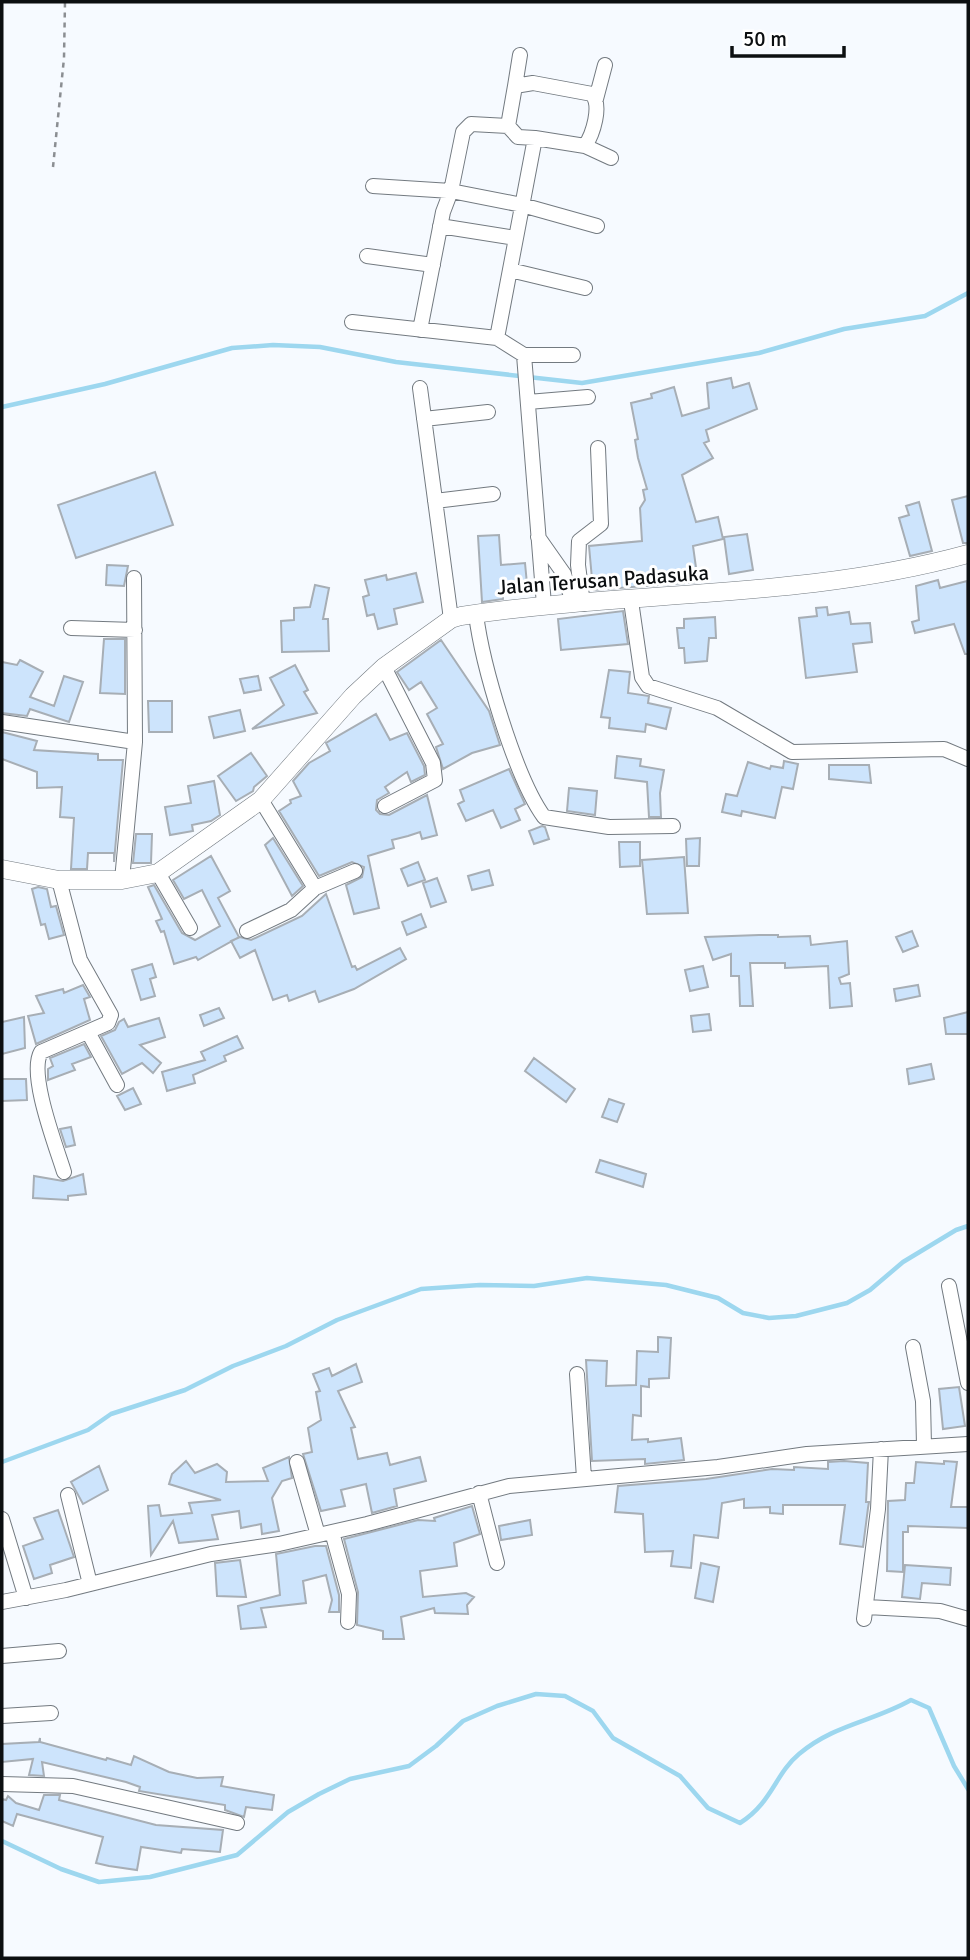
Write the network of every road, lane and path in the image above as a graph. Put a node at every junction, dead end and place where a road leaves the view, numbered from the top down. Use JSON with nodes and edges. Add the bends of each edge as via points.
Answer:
{"nodes":[{"id":1,"x":65,"y":2,"type":"edge"},
{"id":2,"x":520,"y":55,"type":"dead end"},
{"id":3,"x":605,"y":65,"type":"dead end"},
{"id":4,"x":515,"y":86,"type":"junction"},
{"id":5,"x":596,"y":99,"type":"junction"},
{"id":6,"x":508,"y":126,"type":"junction"},
{"id":7,"x":535,"y":138,"type":"junction"},
{"id":8,"x":585,"y":146,"type":"junction"},
{"id":9,"x":611,"y":158,"type":"dead end"},
{"id":10,"x":53,"y":167,"type":"dead end"},
{"id":11,"x":373,"y":186,"type":"dead end"},
{"id":12,"x":451,"y":191,"type":"junction"},
{"id":13,"x":522,"y":205,"type":"junction"},
{"id":14,"x":440,"y":226,"type":"junction"},
{"id":15,"x":597,"y":226,"type":"dead end"},
{"id":16,"x":516,"y":238,"type":"junction"},
{"id":17,"x":367,"y":256,"type":"dead end"},
{"id":18,"x":433,"y":265,"type":"junction"},
{"id":19,"x":510,"y":270,"type":"junction"},
{"id":20,"x":585,"y":288,"type":"dead end"},
{"id":21,"x":352,"y":322,"type":"dead end"},
{"id":22,"x":420,"y":330,"type":"junction"},
{"id":23,"x":497,"y":338,"type":"junction"},
{"id":24,"x":524,"y":355,"type":"junction"},
{"id":25,"x":573,"y":355,"type":"dead end"},
{"id":26,"x":420,"y":388,"type":"dead end"},
{"id":27,"x":588,"y":397,"type":"dead end"},
{"id":28,"x":528,"y":402,"type":"junction"},
{"id":29,"x":488,"y":412,"type":"dead end"},
{"id":30,"x":424,"y":419,"type":"junction"},
{"id":31,"x":598,"y":448,"type":"dead end"},
{"id":32,"x":493,"y":494,"type":"dead end"},
{"id":33,"x":435,"y":501,"type":"junction"},
{"id":34,"x":536,"y":534,"type":"junction"},
{"id":35,"x":968,"y":554,"type":"edge"},
{"id":36,"x":134,"y":578,"type":"dead end"},
{"id":37,"x":631,"y":601,"type":"junction"},
{"id":38,"x":578,"y":603,"type":"junction"},
{"id":39,"x":544,"y":605,"type":"junction"},
{"id":40,"x":476,"y":614,"type":"junction"},
{"id":41,"x":451,"y":620,"type":"junction"},
{"id":42,"x":71,"y":628,"type":"dead end"},
{"id":43,"x":135,"y":629,"type":"junction"},
{"id":44,"x":384,"y":667,"type":"junction"},
{"id":45,"x":2,"y":722,"type":"edge"},
{"id":46,"x":135,"y":741,"type":"junction"},
{"id":47,"x":968,"y":758,"type":"edge"},
{"id":48,"x":261,"y":800,"type":"junction"},
{"id":49,"x":384,"y":806,"type":"dead end"},
{"id":50,"x":673,"y":826,"type":"dead end"},
{"id":51,"x":2,"y":869,"type":"edge"},
{"id":52,"x":355,"y":872,"type":"dead end"},
{"id":53,"x":158,"y":873,"type":"junction"},
{"id":54,"x":59,"y":880,"type":"junction"},
{"id":55,"x":122,"y":880,"type":"junction"},
{"id":56,"x":315,"y":888,"type":"junction"},
{"id":57,"x":190,"y":928,"type":"dead end"},
{"id":58,"x":247,"y":931,"type":"dead end"},
{"id":59,"x":88,"y":1031,"type":"junction"},
{"id":60,"x":117,"y":1085,"type":"dead end"},
{"id":61,"x":64,"y":1172,"type":"dead end"},
{"id":62,"x":949,"y":1286,"type":"dead end"},
{"id":63,"x":913,"y":1347,"type":"dead end"},
{"id":64,"x":577,"y":1374,"type":"dead end"},
{"id":65,"x":968,"y":1383,"type":"edge"},
{"id":66,"x":968,"y":1444,"type":"edge"},
{"id":67,"x":924,"y":1446,"type":"junction"},
{"id":68,"x":881,"y":1449,"type":"junction"},
{"id":69,"x":297,"y":1462,"type":"dead end"},
{"id":70,"x":584,"y":1478,"type":"junction"},
{"id":71,"x":479,"y":1493,"type":"junction"},
{"id":72,"x":68,"y":1495,"type":"dead end"},
{"id":73,"x":2,"y":1519,"type":"edge"},
{"id":74,"x":325,"y":1534,"type":"junction"},
{"id":75,"x":497,"y":1563,"type":"dead end"},
{"id":76,"x":90,"y":1584,"type":"junction"},
{"id":77,"x":26,"y":1598,"type":"junction"},
{"id":78,"x":2,"y":1602,"type":"edge"},
{"id":79,"x":968,"y":1619,"type":"edge"},
{"id":80,"x":348,"y":1622,"type":"dead end"},
{"id":81,"x":59,"y":1651,"type":"dead end"},
{"id":82,"x":2,"y":1656,"type":"edge"},
{"id":83,"x":51,"y":1713,"type":"dead end"},
{"id":84,"x":2,"y":1716,"type":"edge"},
{"id":85,"x":2,"y":1784,"type":"edge"},
{"id":86,"x":237,"y":1823,"type":"dead end"}],
"edges":[{"from":1,"to":10,"type":"path"},
{"from":2,"to":4,"type":"street"},
{"from":3,"to":5,"type":"street"},
{"from":4,"to":5,"type":"street","via":[[533,83],[592,94]]},
{"from":4,"to":6,"type":"street"},
{"from":5,"to":8,"type":"street"},
{"from":6,"to":7,"type":"street","via":[[518,137]]},
{"from":6,"to":12,"type":"street","via":[[465,127]]},
{"from":7,"to":8,"type":"street"},
{"from":7,"to":13,"type":"street"},
{"from":8,"to":9,"type":"street"},
{"from":11,"to":12,"type":"street"},
{"from":12,"to":13,"type":"street"},
{"from":12,"to":14,"type":"street"},
{"from":13,"to":15,"type":"street"},
{"from":13,"to":16,"type":"street"},
{"from":14,"to":16,"type":"street"},
{"from":14,"to":18,"type":"street"},
{"from":16,"to":19,"type":"street"},
{"from":17,"to":18,"type":"street"},
{"from":18,"to":22,"type":"street"},
{"from":19,"to":20,"type":"street"},
{"from":19,"to":23,"type":"street"},
{"from":21,"to":22,"type":"street"},
{"from":22,"to":23,"type":"street"},
{"from":23,"to":24,"type":"street"},
{"from":24,"to":25,"type":"street"},
{"from":24,"to":28,"type":"street"},
{"from":26,"to":30,"type":"street"},
{"from":27,"to":28,"type":"street"},
{"from":28,"to":34,"type":"street"},
{"from":29,"to":30,"type":"street"},
{"from":30,"to":33,"type":"street"},
{"from":31,"to":38,"type":"street","via":[[600,526],[579,541]]},
{"from":32,"to":33,"type":"street"},
{"from":33,"to":41,"type":"street"},
{"from":34,"to":38,"type":"street"},
{"from":34,"to":39,"type":"street"},
{"from":35,"to":37,"type":"street","name":"Jalan Terusan Padasuka","via":[[864,579]]},
{"from":36,"to":43,"type":"street"},
{"from":37,"to":38,"type":"street","name":"Jalan Terusan Padasuka"},
{"from":37,"to":47,"type":"street","via":[[642,677],[648,686],[717,708],[792,752],[944,749]]},
{"from":38,"to":39,"type":"street","name":"Jalan Terusan Padasuka"},
{"from":39,"to":40,"type":"street","name":"Jalan Terusan Padasuka"},
{"from":40,"to":41,"type":"street","name":"Jalan Terusan Padasuka"},
{"from":40,"to":50,"type":"street","via":[[489,674],[518,763],[530,798],[544,817],[609,827]]},
{"from":41,"to":44,"type":"street","name":"Jalan Terusan Padasuka"},
{"from":42,"to":43,"type":"street"},
{"from":43,"to":46,"type":"street"},
{"from":44,"to":48,"type":"street","name":"Jalan Terusan Padasuka"},
{"from":44,"to":49,"type":"street","via":[[435,773],[431,783]]},
{"from":45,"to":46,"type":"street"},
{"from":46,"to":55,"type":"street"},
{"from":48,"to":53,"type":"street","name":"Jalan Terusan Padasuka"},
{"from":48,"to":56,"type":"street"},
{"from":51,"to":54,"type":"street","name":"Jalan Terusan Padasuka"},
{"from":52,"to":56,"type":"street"},
{"from":53,"to":55,"type":"street","name":"Jalan Terusan Padasuka"},
{"from":53,"to":57,"type":"street"},
{"from":54,"to":55,"type":"street","name":"Jalan Terusan Padasuka"},
{"from":54,"to":59,"type":"street","via":[[80,960],[111,1015],[108,1023]]},
{"from":56,"to":58,"type":"street","via":[[291,910]]},
{"from":59,"to":60,"type":"street"},
{"from":59,"to":61,"type":"street","via":[[41,1052],[36,1066]]},
{"from":62,"to":65,"type":"street"},
{"from":63,"to":67,"type":"street","via":[[923,1401]]},
{"from":64,"to":70,"type":"street"},
{"from":66,"to":67,"type":"street"},
{"from":67,"to":68,"type":"street"},
{"from":68,"to":70,"type":"street"},
{"from":68,"to":79,"type":"street","via":[[865,1613],[940,1611]]},
{"from":69,"to":74,"type":"street"},
{"from":70,"to":71,"type":"street"},
{"from":71,"to":74,"type":"street"},
{"from":71,"to":75,"type":"street"},
{"from":72,"to":76,"type":"street"},
{"from":73,"to":77,"type":"street"},
{"from":74,"to":76,"type":"street","via":[[211,1554]]},
{"from":74,"to":80,"type":"street","via":[[349,1594]]},
{"from":76,"to":77,"type":"street"},
{"from":77,"to":78,"type":"street"},
{"from":81,"to":82,"type":"street"},
{"from":83,"to":84,"type":"street"},
{"from":85,"to":86,"type":"street","via":[[73,1786]]}]}
